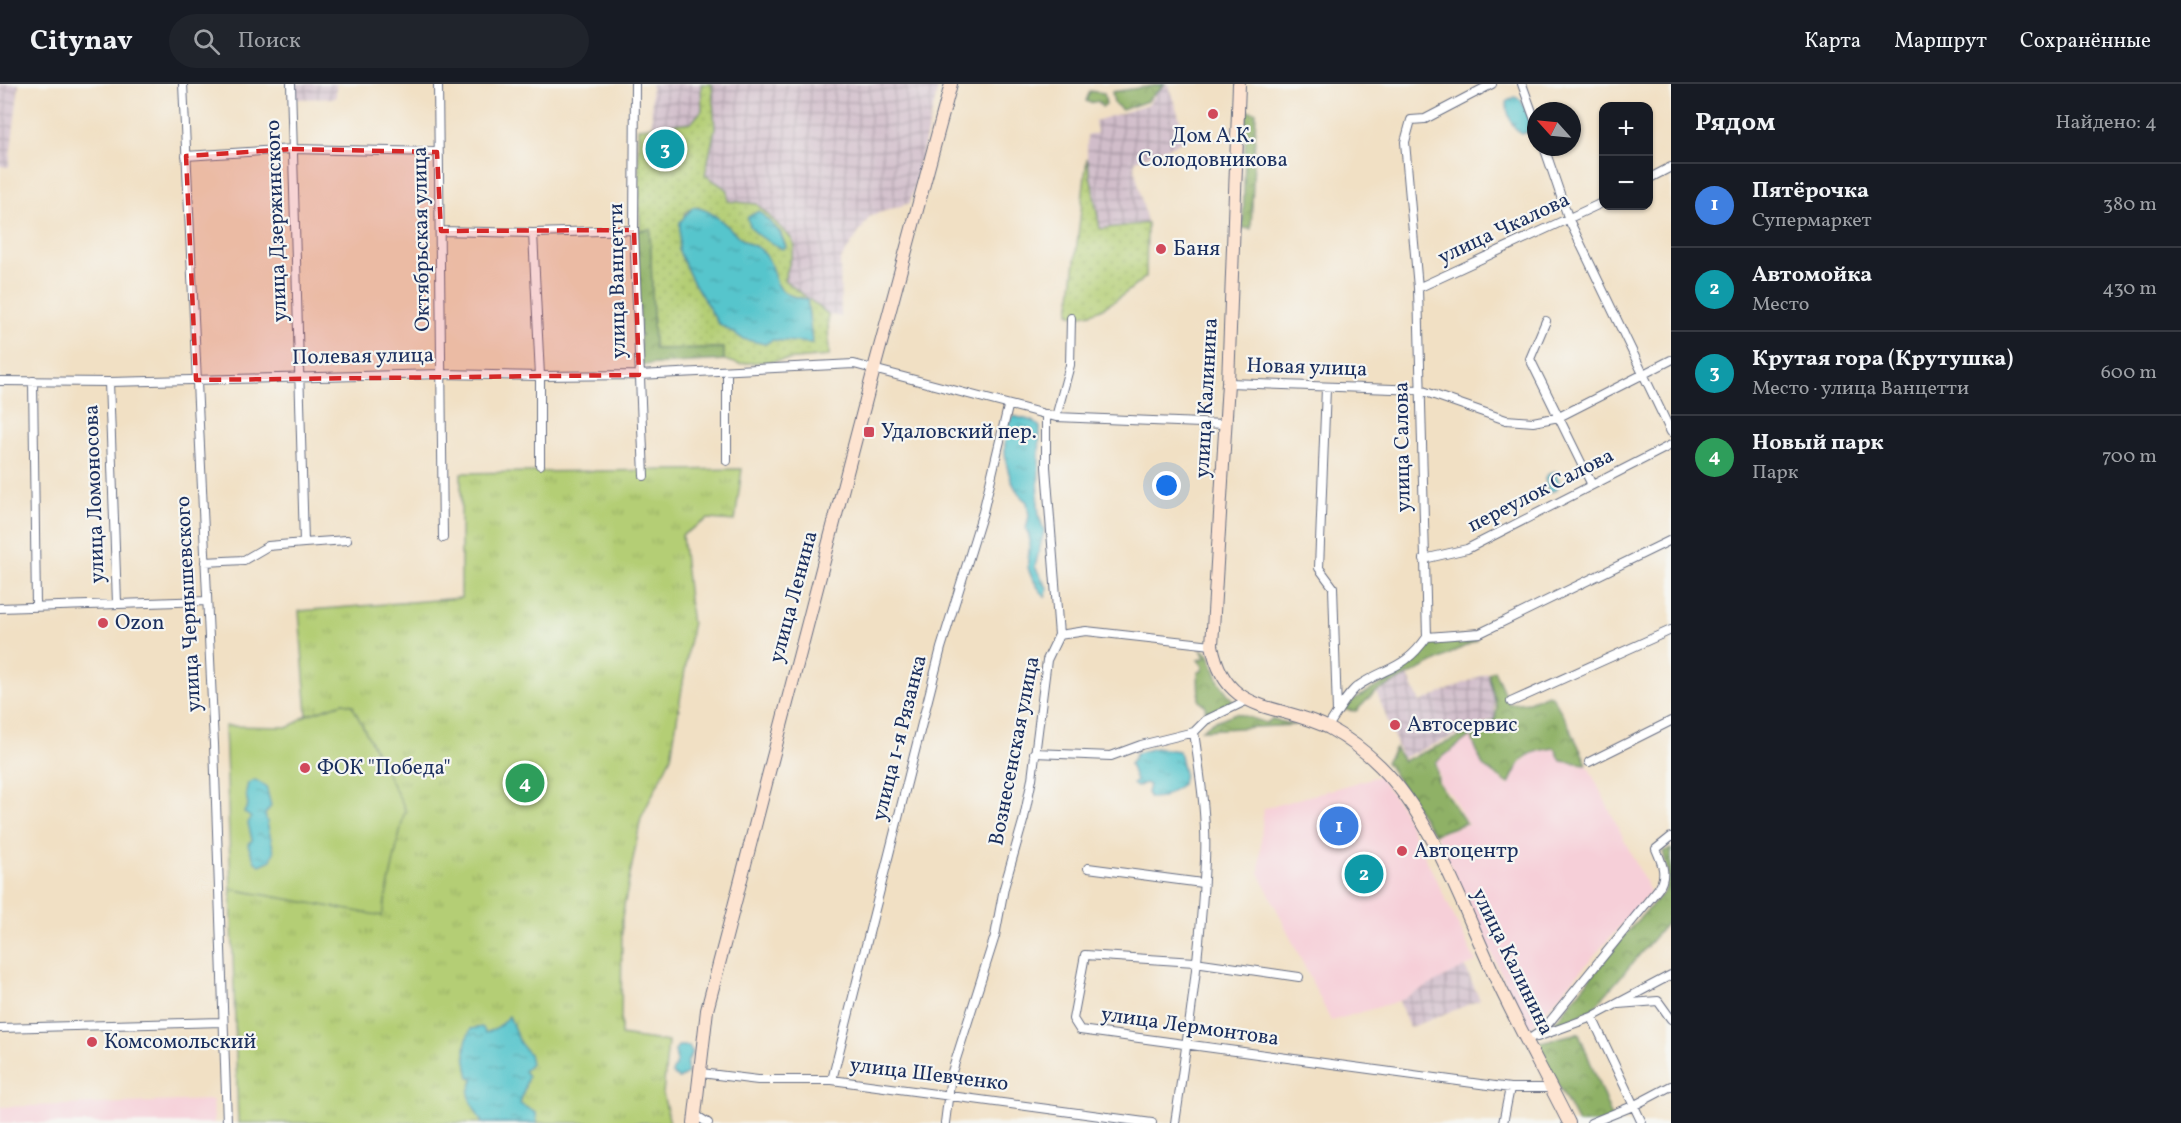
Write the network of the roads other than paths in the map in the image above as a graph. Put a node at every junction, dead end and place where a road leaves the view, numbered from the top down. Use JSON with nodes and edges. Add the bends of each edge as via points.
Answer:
{"nodes":[{"id":1,"x":183,"y":84,"type":"edge"},
{"id":2,"x":291,"y":84,"type":"edge"},
{"id":3,"x":438,"y":84,"type":"edge"},
{"id":4,"x":635,"y":84,"type":"edge"},
{"id":5,"x":951,"y":84,"type":"edge"},
{"id":6,"x":1239,"y":84,"type":"edge"},
{"id":7,"x":1492,"y":84,"type":"edge"},
{"id":8,"x":1522,"y":84,"type":"edge"},
{"id":9,"x":1528,"y":102,"type":"edge"},
{"id":10,"x":292,"y":149,"type":"junction"},
{"id":11,"x":438,"y":152,"type":"junction"},
{"id":12,"x":186,"y":156,"type":"junction"},
{"id":13,"x":1547,"y":156,"type":"edge"},
{"id":14,"x":1671,"y":167,"type":"edge"},
{"id":15,"x":1653,"y":176,"type":"edge"},
{"id":16,"x":1599,"y":205,"type":"edge"},
{"id":17,"x":1569,"y":220,"type":"junction"},
{"id":18,"x":634,"y":230,"type":"junction"},
{"id":19,"x":441,"y":231,"type":"junction"},
{"id":20,"x":533,"y":233,"type":"junction"},
{"id":21,"x":1418,"y":288,"type":"junction"},
{"id":22,"x":1071,"y":318,"type":"dead end"},
{"id":23,"x":1546,"y":321,"type":"dead end"},
{"id":24,"x":1671,"y":360,"type":"edge"},
{"id":25,"x":873,"y":369,"type":"junction"},
{"id":26,"x":727,"y":372,"type":"junction"},
{"id":27,"x":442,"y":374,"type":"junction"},
{"id":28,"x":1642,"y":374,"type":"junction"},
{"id":29,"x":639,"y":375,"type":"junction"},
{"id":30,"x":300,"y":376,"type":"junction"},
{"id":31,"x":540,"y":376,"type":"junction"},
{"id":32,"x":196,"y":380,"type":"junction"},
{"id":33,"x":0,"y":381,"type":"edge"},
{"id":34,"x":33,"y":381,"type":"junction"},
{"id":35,"x":109,"y":382,"type":"junction"},
{"id":36,"x":1228,"y":383,"type":"junction"},
{"id":37,"x":1326,"y":388,"type":"junction"},
{"id":38,"x":1420,"y":390,"type":"junction"},
{"id":39,"x":1008,"y":407,"type":"junction"},
{"id":40,"x":1046,"y":414,"type":"junction"},
{"id":41,"x":1056,"y":417,"type":"junction"},
{"id":42,"x":1559,"y":417,"type":"junction"},
{"id":43,"x":1225,"y":424,"type":"junction"},
{"id":44,"x":1671,"y":432,"type":"edge"},
{"id":45,"x":1671,"y":445,"type":"edge"},
{"id":46,"x":726,"y":461,"type":"dead end"},
{"id":47,"x":540,"y":465,"type":"dead end"},
{"id":48,"x":644,"y":476,"type":"dead end"},
{"id":49,"x":1592,"y":485,"type":"junction"},
{"id":50,"x":443,"y":538,"type":"dead end"},
{"id":51,"x":347,"y":540,"type":"dead end"},
{"id":52,"x":1671,"y":540,"type":"edge"},
{"id":53,"x":304,"y":543,"type":"junction"},
{"id":54,"x":1424,"y":559,"type":"junction"},
{"id":55,"x":205,"y":562,"type":"junction"},
{"id":56,"x":207,"y":601,"type":"junction"},
{"id":57,"x":117,"y":603,"type":"junction"},
{"id":58,"x":36,"y":606,"type":"junction"},
{"id":59,"x":0,"y":608,"type":"edge"},
{"id":60,"x":1671,"y":630,"type":"edge"},
{"id":61,"x":1059,"y":635,"type":"junction"},
{"id":62,"x":1427,"y":637,"type":"junction"},
{"id":63,"x":1212,"y":645,"type":"junction"},
{"id":64,"x":1248,"y":700,"type":"junction"},
{"id":65,"x":1511,"y":702,"type":"dead end"},
{"id":66,"x":1337,"y":712,"type":"junction"},
{"id":67,"x":1671,"y":722,"type":"edge"},
{"id":68,"x":1327,"y":728,"type":"junction"},
{"id":69,"x":1194,"y":732,"type":"junction"},
{"id":70,"x":1034,"y":753,"type":"junction"},
{"id":71,"x":1589,"y":762,"type":"dead end"},
{"id":72,"x":1671,"y":837,"type":"edge"},
{"id":73,"x":1088,"y":868,"type":"dead end"},
{"id":74,"x":1202,"y":883,"type":"junction"},
{"id":75,"x":1195,"y":962,"type":"junction"},
{"id":76,"x":1671,"y":975,"type":"edge"},
{"id":77,"x":1299,"y":977,"type":"dead end"},
{"id":78,"x":1614,"y":1005,"type":"junction"},
{"id":79,"x":1592,"y":1017,"type":"junction"},
{"id":80,"x":1671,"y":1019,"type":"edge"},
{"id":81,"x":222,"y":1022,"type":"junction"},
{"id":82,"x":0,"y":1028,"type":"edge"},
{"id":83,"x":1528,"y":1040,"type":"junction"},
{"id":84,"x":1187,"y":1044,"type":"junction"},
{"id":85,"x":701,"y":1073,"type":"junction"},
{"id":86,"x":832,"y":1080,"type":"junction"},
{"id":87,"x":1671,"y":1086,"type":"edge"},
{"id":88,"x":1510,"y":1088,"type":"junction"},
{"id":89,"x":1552,"y":1088,"type":"junction"},
{"id":90,"x":948,"y":1095,"type":"junction"},
{"id":91,"x":1633,"y":1106,"type":"junction"},
{"id":92,"x":696,"y":1120,"type":"edge"},
{"id":93,"x":227,"y":1123,"type":"edge"},
{"id":94,"x":708,"y":1123,"type":"edge"},
{"id":95,"x":945,"y":1123,"type":"edge"},
{"id":96,"x":1152,"y":1123,"type":"edge"},
{"id":97,"x":1175,"y":1123,"type":"edge"},
{"id":98,"x":1503,"y":1123,"type":"edge"},
{"id":99,"x":1569,"y":1123,"type":"edge"},
{"id":100,"x":1591,"y":1123,"type":"edge"},
{"id":101,"x":1642,"y":1123,"type":"edge"}],
"edges":[{"from":1,"to":12,"type":"street","name":"улица Чернышевского"},
{"from":2,"to":10,"type":"street","name":"улица Дзержинского"},
{"from":3,"to":11,"type":"street","name":"Октябрьская улица"},
{"from":4,"to":18,"type":"street","name":"улица Ванцетти"},
{"from":5,"to":25,"type":"main road","name":"улица Ленина"},
{"from":6,"to":36,"type":"main road","name":"улица Калинина"},
{"from":7,"to":21,"type":"street","name":"улица Салова","via":[[1425,118],[1411,120],[1405,142]]},
{"from":8,"to":9,"type":"street"},
{"from":10,"to":11,"type":"street"},
{"from":10,"to":12,"type":"street"},
{"from":10,"to":30,"type":"street","name":"улица Дзержинского"},
{"from":11,"to":19,"type":"street","name":"Октябрьская улица"},
{"from":12,"to":32,"type":"street","name":"улица Чернышевского"},
{"from":13,"to":17,"type":"street"},
{"from":14,"to":15,"type":"street"},
{"from":16,"to":17,"type":"street","name":"улица Чкалова"},
{"from":17,"to":21,"type":"street","name":"улица Чкалова"},
{"from":17,"to":28,"type":"street"},
{"from":18,"to":20,"type":"street"},
{"from":18,"to":29,"type":"street","name":"улица Ванцетти"},
{"from":19,"to":20,"type":"street"},
{"from":19,"to":27,"type":"street","name":"Октябрьская улица"},
{"from":20,"to":31,"type":"street"},
{"from":21,"to":38,"type":"street","name":"улица Салова"},
{"from":22,"to":41,"type":"street","via":[[1070,365]]},
{"from":23,"to":42,"type":"street","via":[[1530,358]]},
{"from":24,"to":28,"type":"street","name":"Новая улица"},
{"from":25,"to":26,"type":"street","name":"Полевая улица","via":[[854,364]]},
{"from":25,"to":39,"type":"street","name":"Полевая улица"},
{"from":25,"to":85,"type":"main road","name":"улица Ленина","via":[[707,1010]]},
{"from":26,"to":29,"type":"street","name":"Полевая улица"},
{"from":26,"to":46,"type":"street"},
{"from":27,"to":30,"type":"street","name":"Полевая улица"},
{"from":27,"to":31,"type":"street","name":"Полевая улица"},
{"from":27,"to":50,"type":"street","name":"Октябрьская улица"},
{"from":28,"to":42,"type":"street","name":"Новая улица"},
{"from":28,"to":44,"type":"street"},
{"from":29,"to":31,"type":"street","name":"Полевая улица"},
{"from":29,"to":48,"type":"street","name":"улица Ванцетти"},
{"from":30,"to":32,"type":"street","name":"Полевая улица"},
{"from":30,"to":53,"type":"street","name":"улица Дзержинского"},
{"from":31,"to":47,"type":"street"},
{"from":32,"to":35,"type":"street","name":"Полевая улица"},
{"from":32,"to":55,"type":"street","name":"улица Чернышевского"},
{"from":33,"to":34,"type":"street","name":"Полевая улица"},
{"from":34,"to":35,"type":"street","name":"Полевая улица"},
{"from":34,"to":58,"type":"street"},
{"from":35,"to":57,"type":"street","name":"улица Ломоносова"},
{"from":36,"to":37,"type":"street","name":"Новая улица"},
{"from":36,"to":43,"type":"main road","name":"улица Калинина"},
{"from":37,"to":38,"type":"street","name":"Новая улица"},
{"from":37,"to":66,"type":"street","via":[[1318,568],[1333,587]]},
{"from":38,"to":42,"type":"street","name":"Новая улица","via":[[1506,420],[1533,422]]},
{"from":38,"to":54,"type":"street","name":"улица Салова"},
{"from":39,"to":40,"type":"street","name":"Полевая улица"},
{"from":39,"to":86,"type":"street","name":"улица 1-я Рязанка","via":[[983,512],[941,648]]},
{"from":40,"to":41,"type":"street","name":"Полевая улица"},
{"from":40,"to":61,"type":"street","name":"Вознесенская улица","via":[[1046,467]]},
{"from":41,"to":43,"type":"street","name":"Полевая улица"},
{"from":42,"to":49,"type":"street"},
{"from":43,"to":63,"type":"main road","name":"улица Калинина"},
{"from":45,"to":49,"type":"street","name":"переулок Салова"},
{"from":49,"to":54,"type":"street","name":"переулок Салова","via":[[1467,549]]},
{"from":51,"to":53,"type":"street"},
{"from":52,"to":62,"type":"street","via":[[1480,633]]},
{"from":53,"to":55,"type":"street","via":[[267,546],[244,560]]},
{"from":54,"to":62,"type":"street","name":"улица Салова"},
{"from":55,"to":56,"type":"street","name":"улица Чернышевского"},
{"from":56,"to":57,"type":"street"},
{"from":56,"to":81,"type":"street","name":"улица Чернышевского"},
{"from":57,"to":58,"type":"street"},
{"from":58,"to":59,"type":"street"},
{"from":60,"to":65,"type":"street"},
{"from":61,"to":63,"type":"street","via":[[1086,631]]},
{"from":61,"to":70,"type":"street","name":"Вознесенская улица","via":[[1047,660]]},
{"from":62,"to":66,"type":"street","via":[[1400,666],[1357,687]]},
{"from":63,"to":64,"type":"main road","name":"улица Калинина","via":[[1221,678]]},
{"from":64,"to":68,"type":"main road","name":"улица Калинина"},
{"from":64,"to":69,"type":"street","via":[[1206,720]]},
{"from":66,"to":68,"type":"street"},
{"from":67,"to":71,"type":"street"},
{"from":68,"to":83,"type":"main road","name":"улица Калинина","via":[[1362,749],[1380,766],[1420,816]]},
{"from":69,"to":70,"type":"street","via":[[1111,756]]},
{"from":69,"to":74,"type":"street","via":[[1203,802]]},
{"from":70,"to":90,"type":"street","name":"Вознесенская улица","via":[[1024,818],[995,936],[951,1074]]},
{"from":72,"to":83,"type":"street","via":[[1656,849],[1664,868],[1663,882],[1543,1030]]},
{"from":73,"to":74,"type":"street"},
{"from":74,"to":75,"type":"street"},
{"from":75,"to":77,"type":"street","name":"улица Лермонтова"},
{"from":75,"to":84,"type":"street"},
{"from":75,"to":84,"type":"street","name":"улица Лермонтова","via":[[1085,955],[1073,1019],[1080,1030]]},
{"from":76,"to":78,"type":"street"},
{"from":78,"to":79,"type":"street"},
{"from":78,"to":80,"type":"street","via":[[1658,1001]]},
{"from":79,"to":83,"type":"street"},
{"from":79,"to":91,"type":"street"},
{"from":81,"to":82,"type":"street"},
{"from":81,"to":93,"type":"street","name":"улица Чернышевского"},
{"from":83,"to":89,"type":"main road","name":"улица Калинина"},
{"from":84,"to":88,"type":"street","name":"улица Лермонтова"},
{"from":84,"to":97,"type":"street"},
{"from":85,"to":86,"type":"street","name":"улица Шевченко","via":[[758,1080]]},
{"from":85,"to":92,"type":"main road","name":"улица Ленина"},
{"from":86,"to":90,"type":"street","name":"улица Шевченко"},
{"from":87,"to":91,"type":"street"},
{"from":88,"to":89,"type":"street","name":"улица Лермонтова"},
{"from":88,"to":98,"type":"street"},
{"from":89,"to":99,"type":"main road","name":"улица Калинина"},
{"from":90,"to":95,"type":"street","name":"Вознесенская улица"},
{"from":90,"to":96,"type":"street","name":"улица Шевченко"},
{"from":91,"to":100,"type":"street"},
{"from":91,"to":101,"type":"street"},
{"from":92,"to":94,"type":"street"}]}
